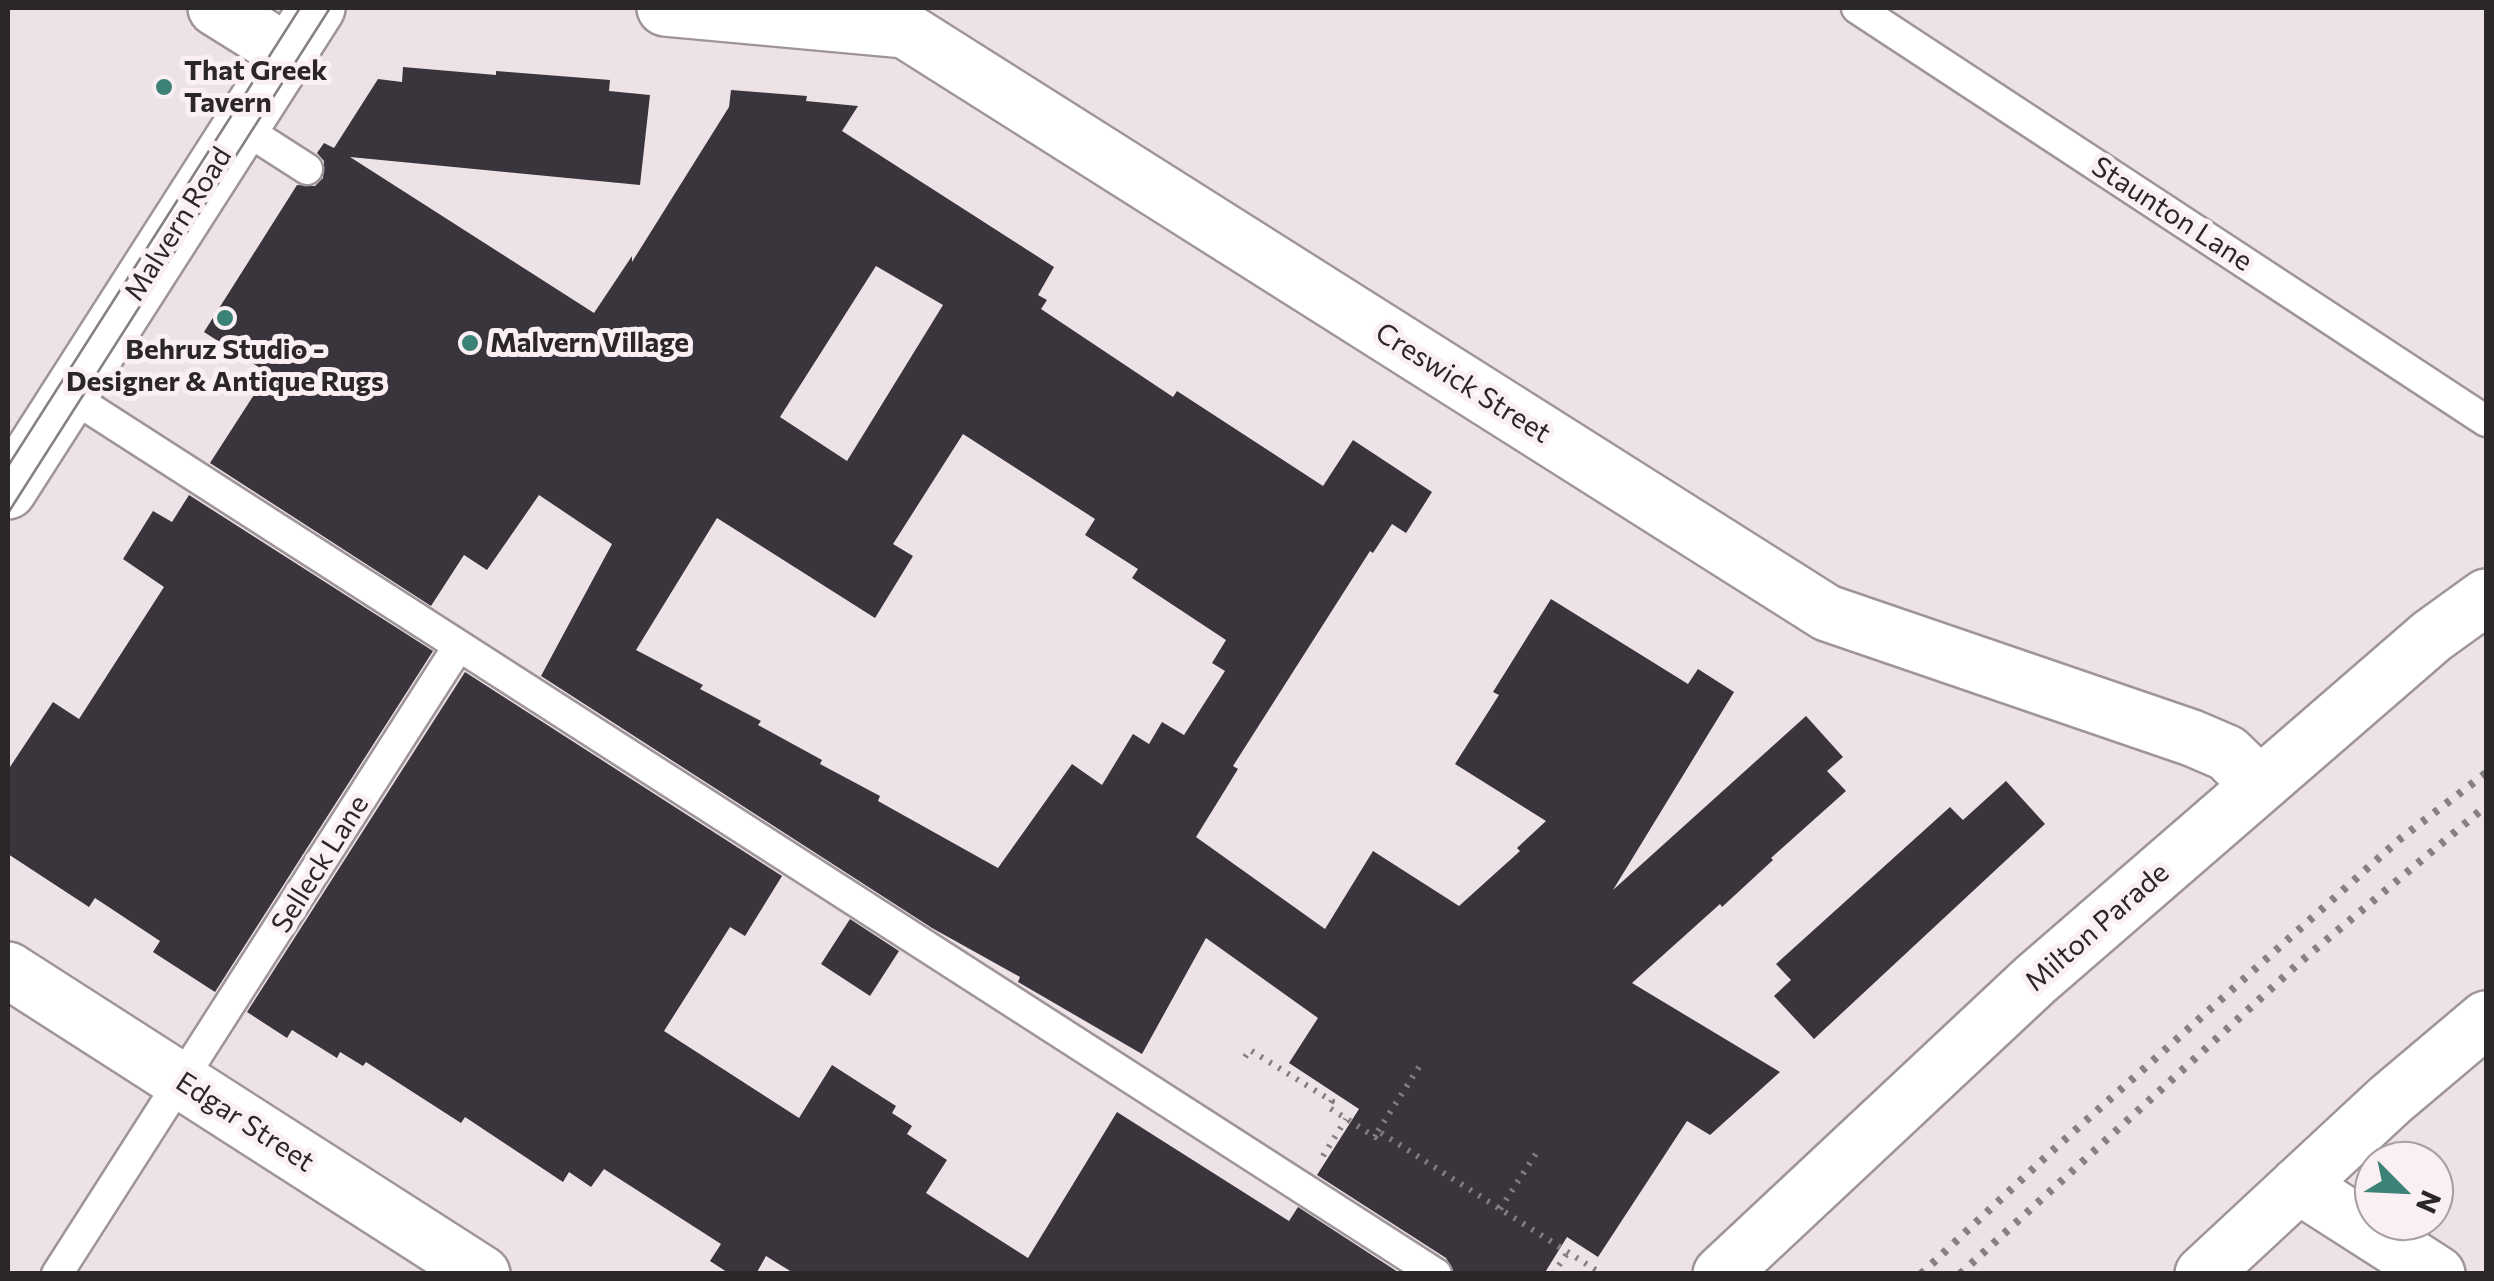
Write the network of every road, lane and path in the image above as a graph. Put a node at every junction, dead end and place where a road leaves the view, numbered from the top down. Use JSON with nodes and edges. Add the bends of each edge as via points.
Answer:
{"nodes":[{"id":1,"x":216,"y":8,"type":"edge"},
{"id":2,"x":317,"y":8,"type":"edge"},
{"id":3,"x":665,"y":8,"type":"edge"},
{"id":4,"x":1857,"y":8,"type":"edge"},
{"id":5,"x":838,"y":16,"type":"edge"},
{"id":6,"x":288,"y":53,"type":"junction"},
{"id":7,"x":240,"y":126,"type":"junction"},
{"id":8,"x":308,"y":168,"type":"dead end"},
{"id":9,"x":69,"y":396,"type":"junction"},
{"id":10,"x":2486,"y":422,"type":"edge"},
{"id":11,"x":8,"y":491,"type":"edge"},
{"id":12,"x":2486,"y":597,"type":"edge"},
{"id":13,"x":458,"y":647,"type":"junction"},
{"id":14,"x":2260,"y":785,"type":"junction"},
{"id":15,"x":8,"y":970,"type":"edge"},
{"id":16,"x":2486,"y":1019,"type":"edge"},
{"id":17,"x":1245,"y":1058,"type":"dead end"},
{"id":18,"x":1419,"y":1067,"type":"dead end"},
{"id":19,"x":180,"y":1080,"type":"junction"},
{"id":20,"x":1378,"y":1131,"type":"junction"},
{"id":21,"x":1539,"y":1149,"type":"dead end"},
{"id":22,"x":2298,"y":1185,"type":"junction"},
{"id":23,"x":1500,"y":1209,"type":"junction"},
{"id":24,"x":1568,"y":1252,"type":"junction"},
{"id":25,"x":57,"y":1274,"type":"edge"},
{"id":26,"x":482,"y":1274,"type":"edge"},
{"id":27,"x":1436,"y":1274,"type":"edge"},
{"id":28,"x":1553,"y":1274,"type":"edge"},
{"id":29,"x":1602,"y":1274,"type":"edge"},
{"id":30,"x":1721,"y":1274,"type":"edge"},
{"id":31,"x":2203,"y":1274,"type":"edge"},
{"id":32,"x":2436,"y":1274,"type":"edge"}],
"edges":[{"from":1,"to":6,"type":"street"},
{"from":2,"to":6,"type":"street","name":"Malvern Road"},
{"from":3,"to":5,"type":"street","name":"Creswick Street"},
{"from":4,"to":10,"type":"lane","name":"Staunton Lane"},
{"from":5,"to":14,"type":"street","name":"Creswick Street","via":[[905,30],[1827,613],[2192,738],[2227,753]]},
{"from":6,"to":7,"type":"street","name":"Malvern Road"},
{"from":7,"to":8,"type":"lane"},
{"from":7,"to":9,"type":"street","name":"Malvern Road"},
{"from":9,"to":11,"type":"street","name":"Malvern Road"},
{"from":9,"to":13,"type":"lane"},
{"from":12,"to":14,"type":"street","name":"Milton Parade"},
{"from":13,"to":19,"type":"lane","name":"Selleck Lane"},
{"from":13,"to":27,"type":"lane"},
{"from":14,"to":30,"type":"street","name":"Milton Parade","via":[[2035,980]]},
{"from":15,"to":19,"type":"street","name":"Edgar Street"},
{"from":16,"to":22,"type":"street"},
{"from":17,"to":20,"type":"path","via":[[1250,1050],[1332,1101],[1328,1107],[1360,1128],[1375,1137]]},
{"from":18,"to":20,"type":"path"},
{"from":19,"to":25,"type":"lane","name":"Selleck Lane"},
{"from":19,"to":26,"type":"street","name":"Edgar Street"},
{"from":20,"to":23,"type":"path"},
{"from":21,"to":23,"type":"path"},
{"from":22,"to":31,"type":"street"},
{"from":22,"to":32,"type":"street"},
{"from":23,"to":24,"type":"path"},
{"from":24,"to":28,"type":"path"},
{"from":24,"to":29,"type":"path"}]}
